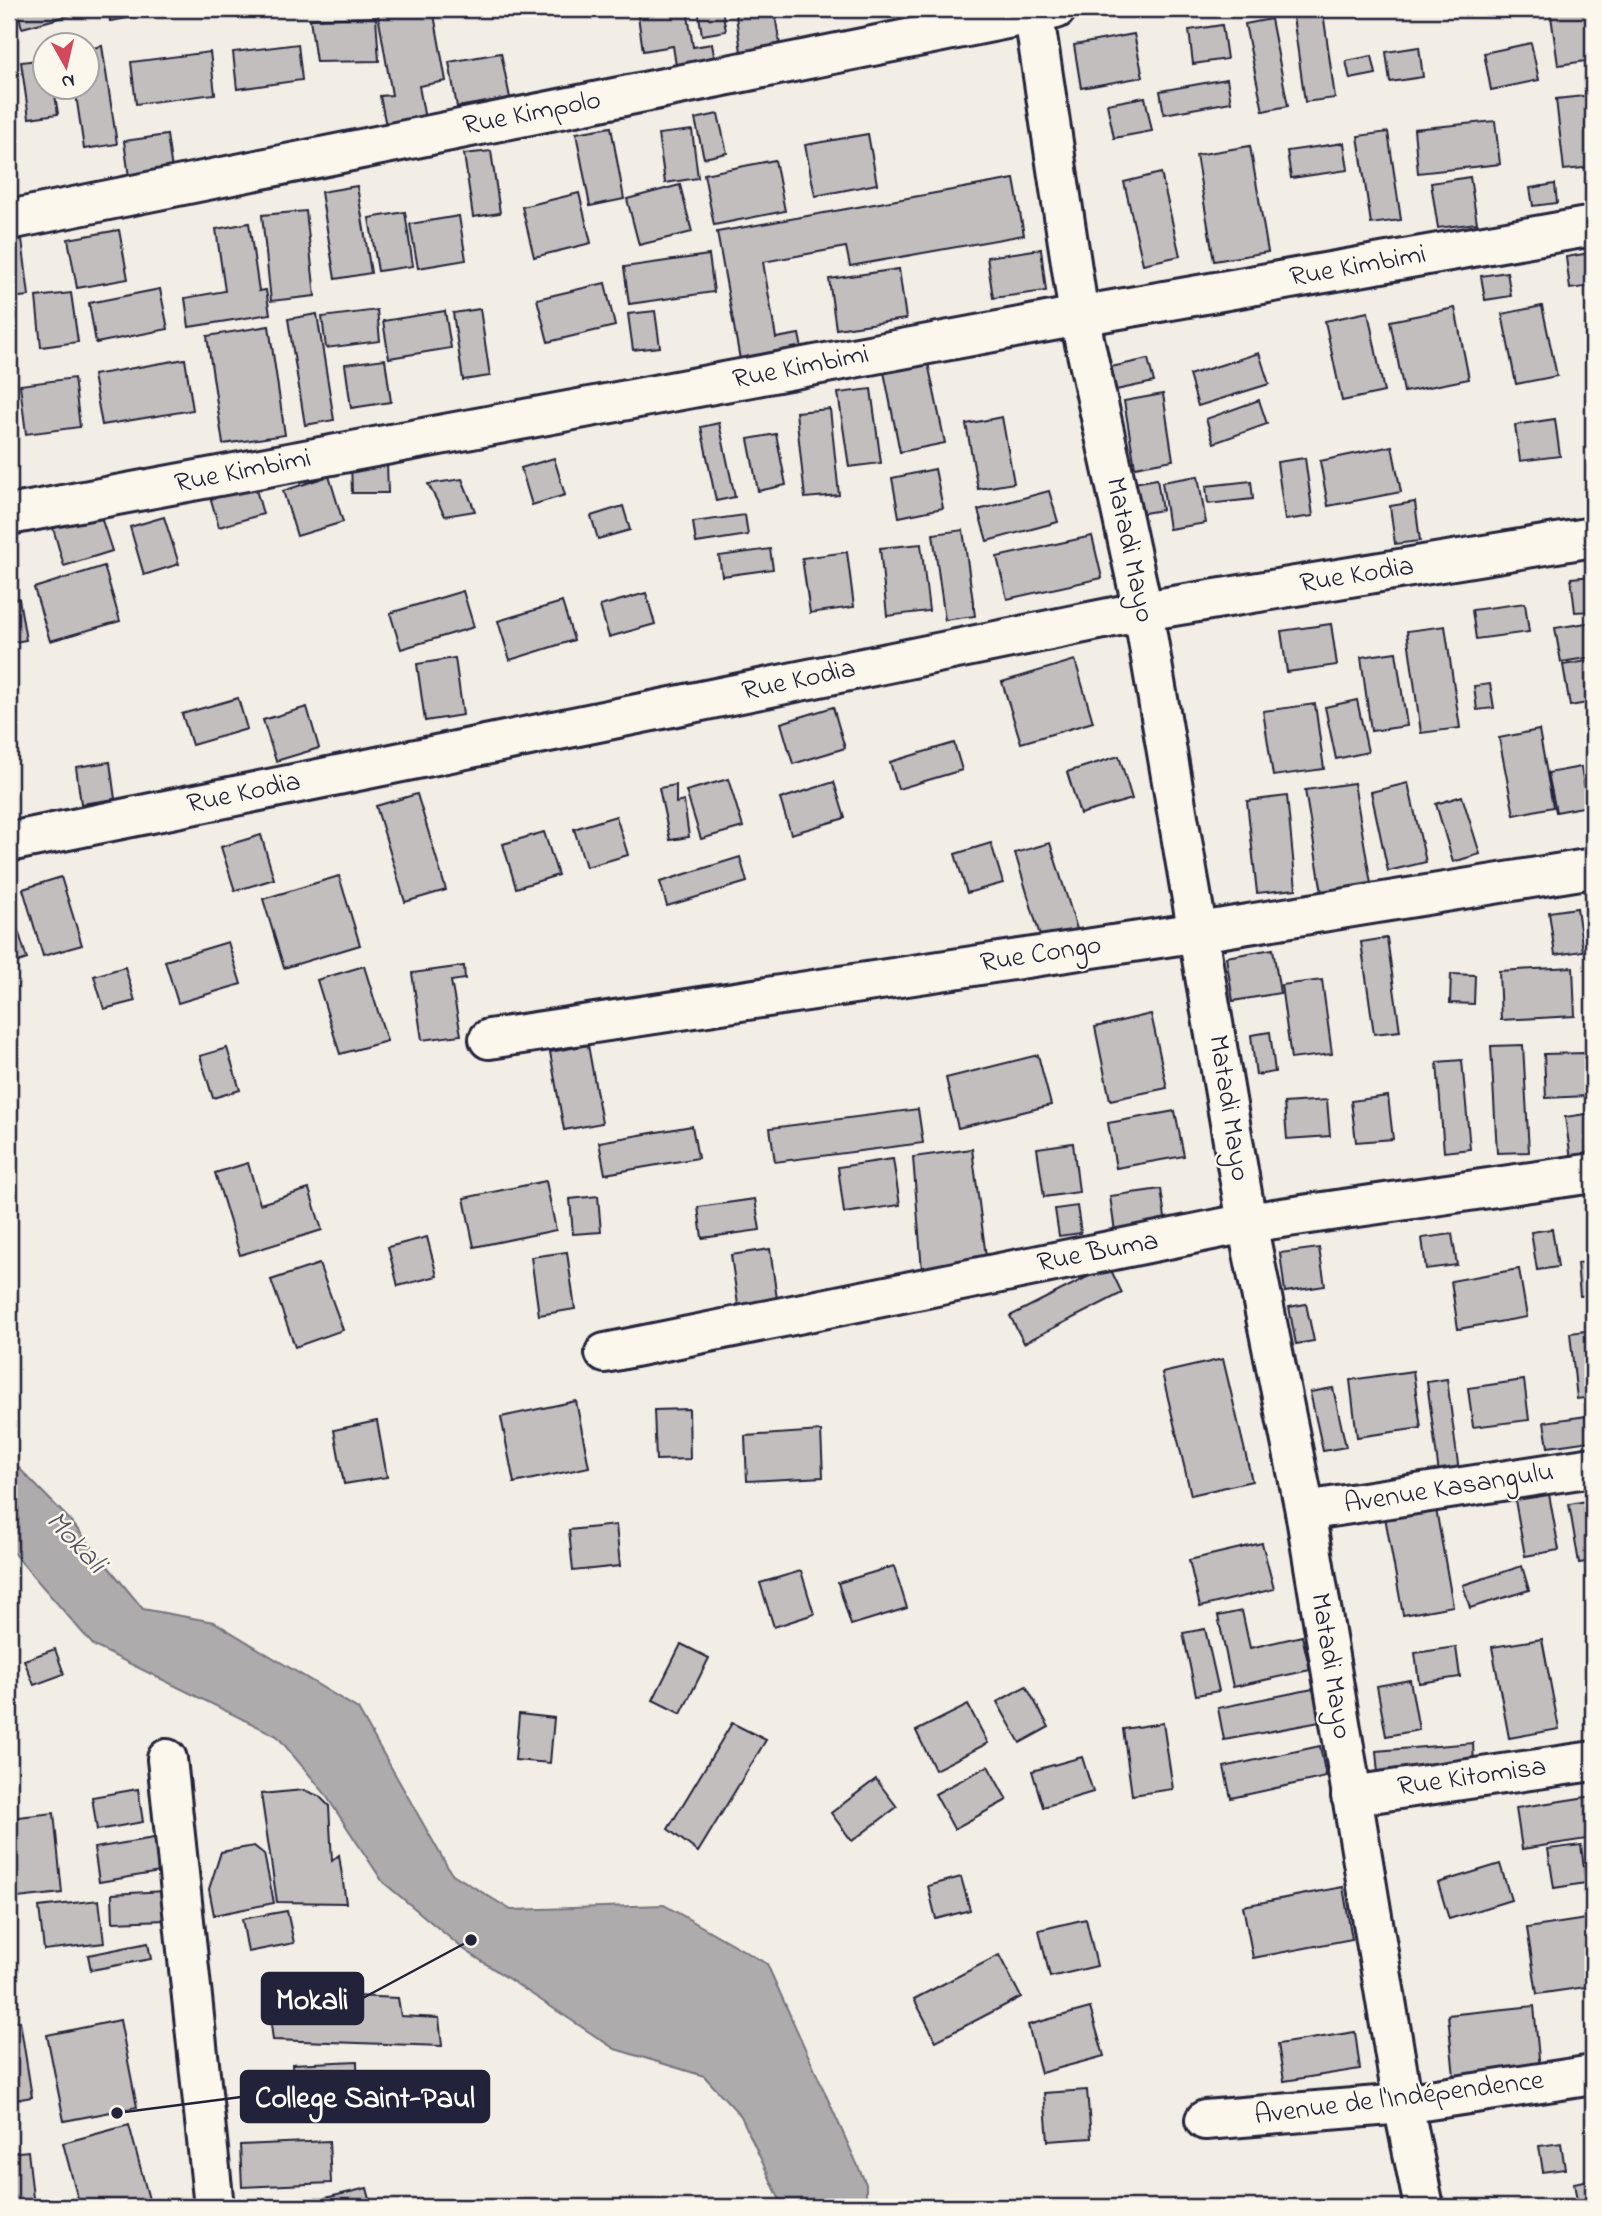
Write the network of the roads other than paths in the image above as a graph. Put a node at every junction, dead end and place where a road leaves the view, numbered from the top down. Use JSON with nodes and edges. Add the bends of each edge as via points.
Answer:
{"nodes":[{"id":1,"x":1041,"y":10,"type":"edge"},
{"id":2,"x":9,"y":220,"type":"edge"},
{"id":3,"x":1593,"y":226,"type":"edge"},
{"id":4,"x":1079,"y":316,"type":"junction"},
{"id":5,"x":9,"y":515,"type":"edge"},
{"id":6,"x":1593,"y":537,"type":"edge"},
{"id":7,"x":1143,"y":611,"type":"junction"},
{"id":8,"x":9,"y":842,"type":"edge"},
{"id":9,"x":1593,"y":868,"type":"edge"},
{"id":10,"x":1199,"y":932,"type":"junction"},
{"id":11,"x":489,"y":1039,"type":"dead end"},
{"id":12,"x":1593,"y":1172,"type":"edge"},
{"id":13,"x":1247,"y":1223,"type":"junction"},
{"id":14,"x":605,"y":1353,"type":"dead end"},
{"id":15,"x":1593,"y":1467,"type":"edge"},
{"id":16,"x":1304,"y":1511,"type":"junction"},
{"id":17,"x":167,"y":1759,"type":"dead end"},
{"id":18,"x":1593,"y":1761,"type":"edge"},
{"id":19,"x":1351,"y":1796,"type":"junction"},
{"id":20,"x":1593,"y":2075,"type":"edge"},
{"id":21,"x":1403,"y":2105,"type":"junction"},
{"id":22,"x":1205,"y":2120,"type":"dead end"},
{"id":23,"x":214,"y":2207,"type":"edge"},
{"id":24,"x":1424,"y":2207,"type":"edge"}],
"edges":[{"from":1,"to":2,"type":"street","name":"Rue Kimpolo"},
{"from":1,"to":4,"type":"street","name":"Matadi Mayo"},
{"from":3,"to":4,"type":"street","name":"Rue Kimbimi"},
{"from":4,"to":5,"type":"street","name":"Rue Kimbimi"},
{"from":4,"to":7,"type":"street","name":"Matadi Mayo"},
{"from":6,"to":7,"type":"street","name":"Rue Kodia"},
{"from":7,"to":8,"type":"street","name":"Rue Kodia"},
{"from":7,"to":10,"type":"street","name":"Matadi Mayo"},
{"from":9,"to":10,"type":"street","name":"Rue Congo"},
{"from":10,"to":11,"type":"street","name":"Rue Congo"},
{"from":10,"to":13,"type":"street","name":"Matadi Mayo"},
{"from":12,"to":13,"type":"street","name":"Rue Buma"},
{"from":13,"to":14,"type":"street","name":"Rue Buma"},
{"from":13,"to":16,"type":"street","name":"Matadi Mayo"},
{"from":15,"to":16,"type":"street","name":"Avenue Kasangulu"},
{"from":16,"to":19,"type":"street","name":"Matadi Mayo"},
{"from":17,"to":23,"type":"street"},
{"from":18,"to":19,"type":"street","name":"Rue Kitomisa"},
{"from":19,"to":21,"type":"street","name":"Matadi Mayo"},
{"from":20,"to":21,"type":"street","name":"Avenue de l'Indépendence"},
{"from":21,"to":22,"type":"street","name":"Avenue de l'Indépendence"},
{"from":21,"to":24,"type":"street","name":"Matadi Mayo"}]}
